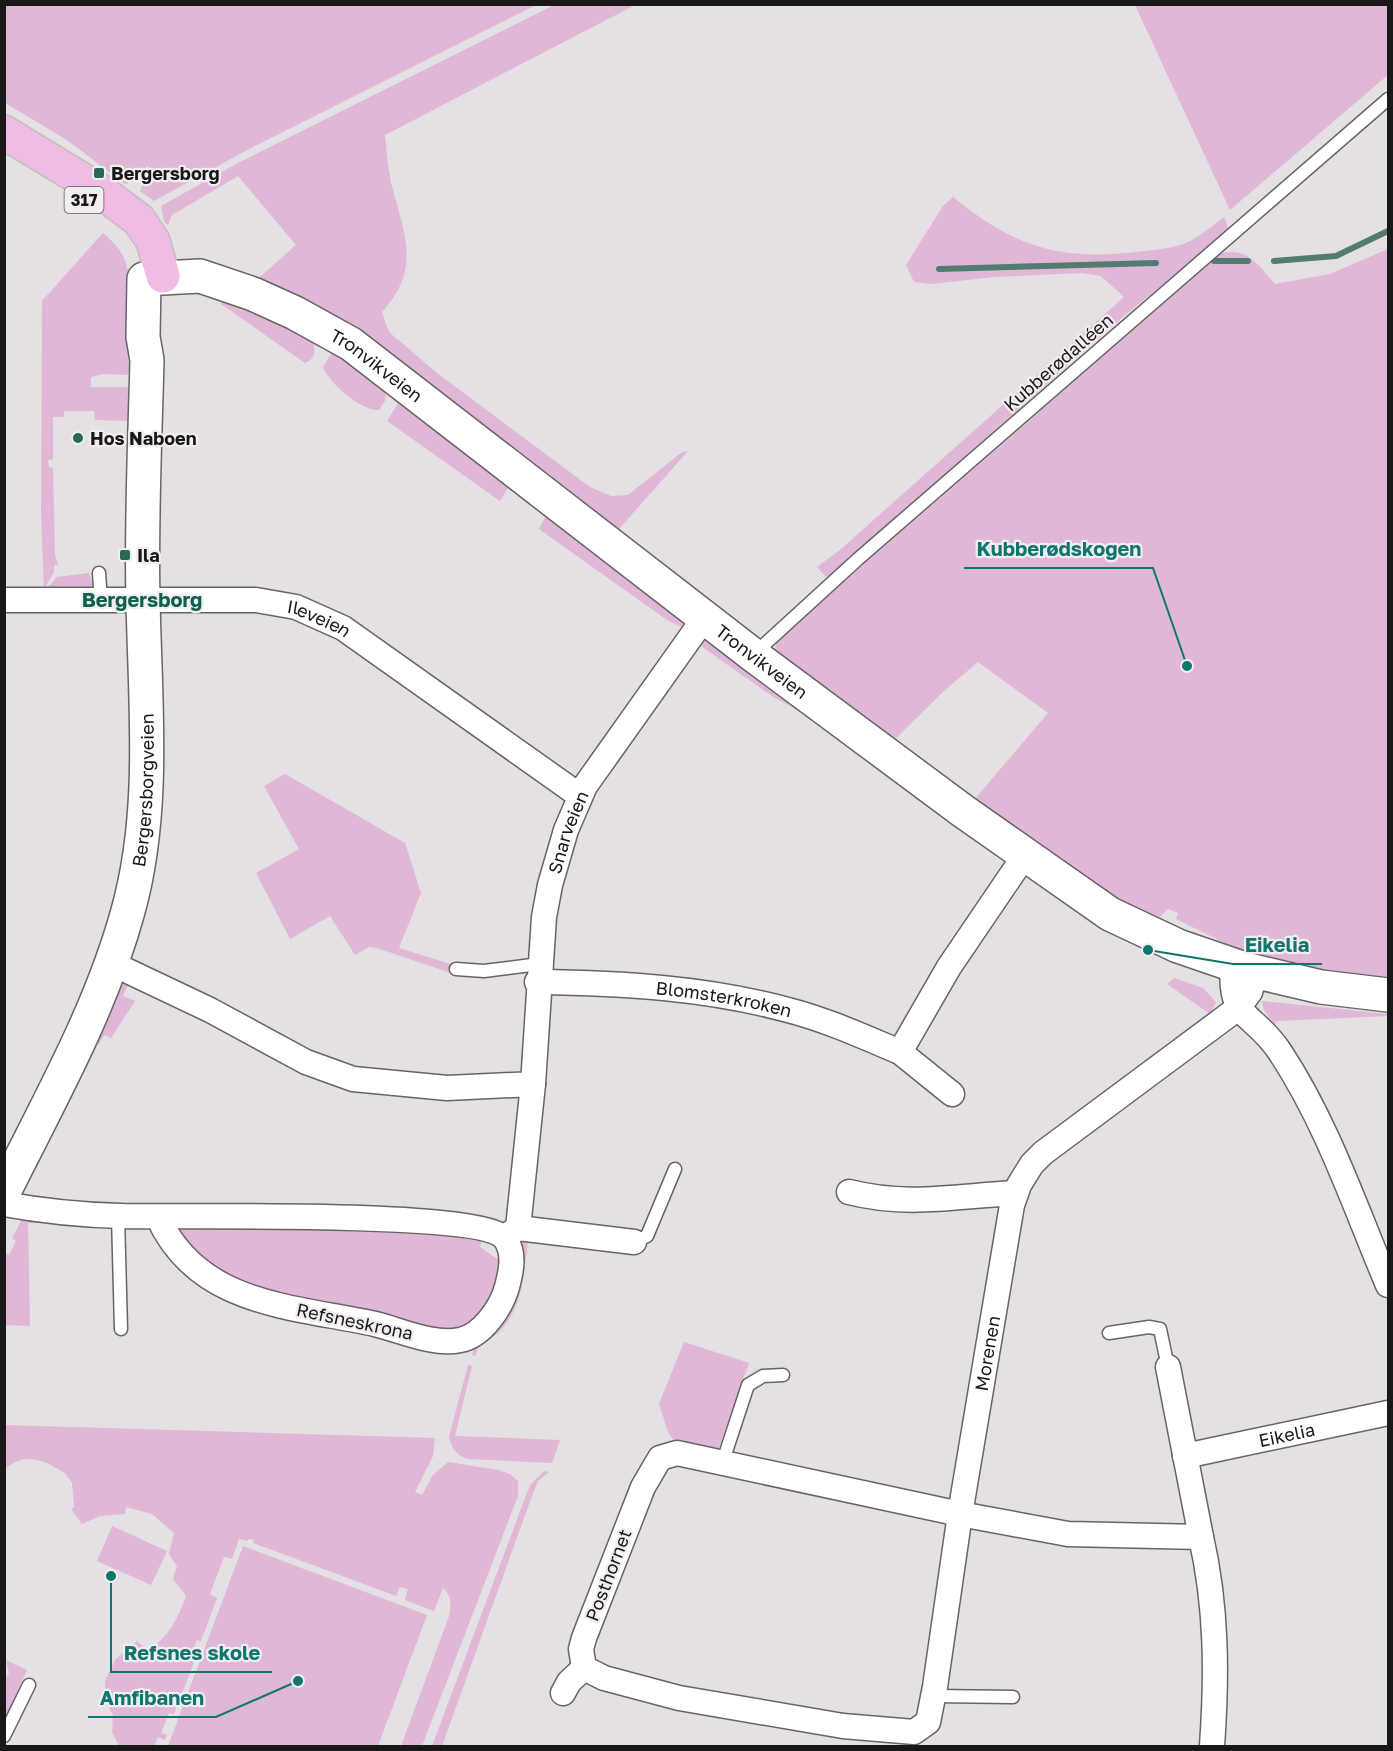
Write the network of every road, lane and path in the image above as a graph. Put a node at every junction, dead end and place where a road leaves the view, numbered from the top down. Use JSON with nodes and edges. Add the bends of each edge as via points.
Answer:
{"nodes":[{"id":1,"x":1389,"y":99,"type":"edge"},
{"id":2,"x":4,"y":132,"type":"edge"},
{"id":3,"x":154,"y":278,"type":"junction"},
{"id":4,"x":99,"y":573,"type":"dead end"},
{"id":5,"x":143,"y":599,"type":"junction"},
{"id":6,"x":4,"y":600,"type":"edge"},
{"id":7,"x":100,"y":600,"type":"junction"},
{"id":8,"x":705,"y":617,"type":"junction"},
{"id":9,"x":753,"y":655,"type":"junction"},
{"id":10,"x":580,"y":796,"type":"junction"},
{"id":11,"x":1025,"y":855,"type":"junction"},
{"id":12,"x":111,"y":963,"type":"junction"},
{"id":13,"x":1245,"y":968,"type":"junction"},
{"id":14,"x":456,"y":969,"type":"dead end"},
{"id":15,"x":538,"y":973,"type":"junction"},
{"id":16,"x":1389,"y":995,"type":"edge"},
{"id":17,"x":1238,"y":1008,"type":"junction"},
{"id":18,"x":900,"y":1052,"type":"junction"},
{"id":19,"x":532,"y":1084,"type":"junction"},
{"id":20,"x":952,"y":1094,"type":"dead end"},
{"id":21,"x":675,"y":1169,"type":"dead end"},
{"id":22,"x":4,"y":1192,"type":"edge"},
{"id":23,"x":849,"y":1192,"type":"dead end"},
{"id":24,"x":1015,"y":1193,"type":"junction"},
{"id":25,"x":4,"y":1204,"type":"edge"},
{"id":26,"x":118,"y":1216,"type":"junction"},
{"id":27,"x":158,"y":1217,"type":"junction"},
{"id":28,"x":511,"y":1233,"type":"junction"},
{"id":29,"x":634,"y":1242,"type":"joint"},
{"id":30,"x":1389,"y":1286,"type":"edge"},
{"id":31,"x":121,"y":1329,"type":"dead end"},
{"id":32,"x":1109,"y":1333,"type":"dead end"},
{"id":33,"x":1168,"y":1367,"type":"joint"},
{"id":34,"x":783,"y":1375,"type":"dead end"},
{"id":35,"x":1389,"y":1413,"type":"edge"},
{"id":36,"x":1185,"y":1456,"type":"junction"},
{"id":37,"x":723,"y":1461,"type":"junction"},
{"id":38,"x":960,"y":1514,"type":"junction"},
{"id":39,"x":1201,"y":1537,"type":"junction"},
{"id":40,"x":584,"y":1668,"type":"junction"},
{"id":41,"x":29,"y":1685,"type":"dead end"},
{"id":42,"x":563,"y":1693,"type":"dead end"},
{"id":43,"x":934,"y":1696,"type":"junction"},
{"id":44,"x":1013,"y":1697,"type":"dead end"},
{"id":45,"x":4,"y":1736,"type":"edge"},
{"id":46,"x":1212,"y":1746,"type":"edge"}],
"edges":[{"from":1,"to":9,"type":"lane","name":"Kubberødalléen","via":[[858,559]]},
{"from":2,"to":3,"type":"main road","number":"317","via":[[99,190],[139,220],[153,241]]},
{"from":3,"to":5,"type":"street","name":"Bergersborgveien","via":[[164,318],[147,360]]},
{"from":3,"to":8,"type":"street","name":"Tronvikveien","via":[[200,276],[253,294],[351,344]]},
{"from":4,"to":7,"type":"lane"},
{"from":5,"to":7,"type":"street","name":"Ileveien"},
{"from":5,"to":10,"type":"street","name":"Ileveien","via":[[256,600],[318,615],[416,678]]},
{"from":5,"to":12,"type":"street","name":"Bergersborgveien","via":[[143,817],[128,911]]},
{"from":6,"to":7,"type":"street","name":"Ileveien"},
{"from":8,"to":9,"type":"street","name":"Tronvikveien"},
{"from":8,"to":10,"type":"street","name":"Snarveien"},
{"from":9,"to":11,"type":"street","name":"Tronvikveien"},
{"from":10,"to":15,"type":"street","name":"Snarveien","via":[[550,885]]},
{"from":11,"to":13,"type":"street","name":"Tronvikveien","via":[[1124,922]]},
{"from":11,"to":18,"type":"street","via":[[949,967]]},
{"from":12,"to":19,"type":"street","via":[[306,1062],[353,1079],[447,1088]]},
{"from":12,"to":22,"type":"street","name":"Bergersborgveien","via":[[94,1008]]},
{"from":13,"to":16,"type":"street","name":"Tronvikveien","via":[[1321,987]]},
{"from":13,"to":17,"type":"street","via":[[1231,988]]},
{"from":14,"to":15,"type":"lane"},
{"from":15,"to":18,"type":"street","name":"Blomsterkroken","via":[[753,1001],[830,1023]]},
{"from":15,"to":19,"type":"street","name":"Snarveien"},
{"from":17,"to":24,"type":"street","name":"Morenen","via":[[1043,1153]]},
{"from":17,"to":30,"type":"street","via":[[1279,1050],[1300,1084],[1320,1121]]},
{"from":18,"to":20,"type":"street","name":"Blomsterkroken"},
{"from":19,"to":28,"type":"street","name":"Snarveien"},
{"from":21,"to":29,"type":"lane","via":[[647,1236]]},
{"from":23,"to":24,"type":"street","via":[[922,1201]]},
{"from":24,"to":38,"type":"street","name":"Morenen"},
{"from":25,"to":26,"type":"street"},
{"from":26,"to":27,"type":"street"},
{"from":26,"to":31,"type":"lane"},
{"from":27,"to":28,"type":"street","via":[[453,1223]]},
{"from":27,"to":28,"type":"street","name":"Refsneskrona","via":[[164,1230],[195,1266],[237,1294],[446,1341],[464,1340],[499,1307],[512,1263]]},
{"from":28,"to":29,"type":"street"},
{"from":32,"to":33,"type":"lane","via":[[1160,1329]]},
{"from":33,"to":36,"type":"street"},
{"from":34,"to":37,"type":"lane","via":[[764,1376],[748,1385]]},
{"from":35,"to":36,"type":"street","name":"Eikelia"},
{"from":36,"to":39,"type":"street"},
{"from":37,"to":38,"type":"street","name":"Posthornet"},
{"from":37,"to":40,"type":"street","name":"Posthornet","via":[[677,1452],[660,1458],[653,1466],[584,1638]]},
{"from":38,"to":39,"type":"street","via":[[1078,1534]]},
{"from":38,"to":43,"type":"street","name":"Morenen"},
{"from":39,"to":46,"type":"street","via":[[1211,1585],[1216,1650]]},
{"from":40,"to":42,"type":"street"},
{"from":40,"to":43,"type":"street","name":"Morenen","via":[[604,1678],[679,1698],[843,1726],[914,1731],[928,1722]]},
{"from":41,"to":45,"type":"lane"},
{"from":43,"to":44,"type":"lane"}]}
